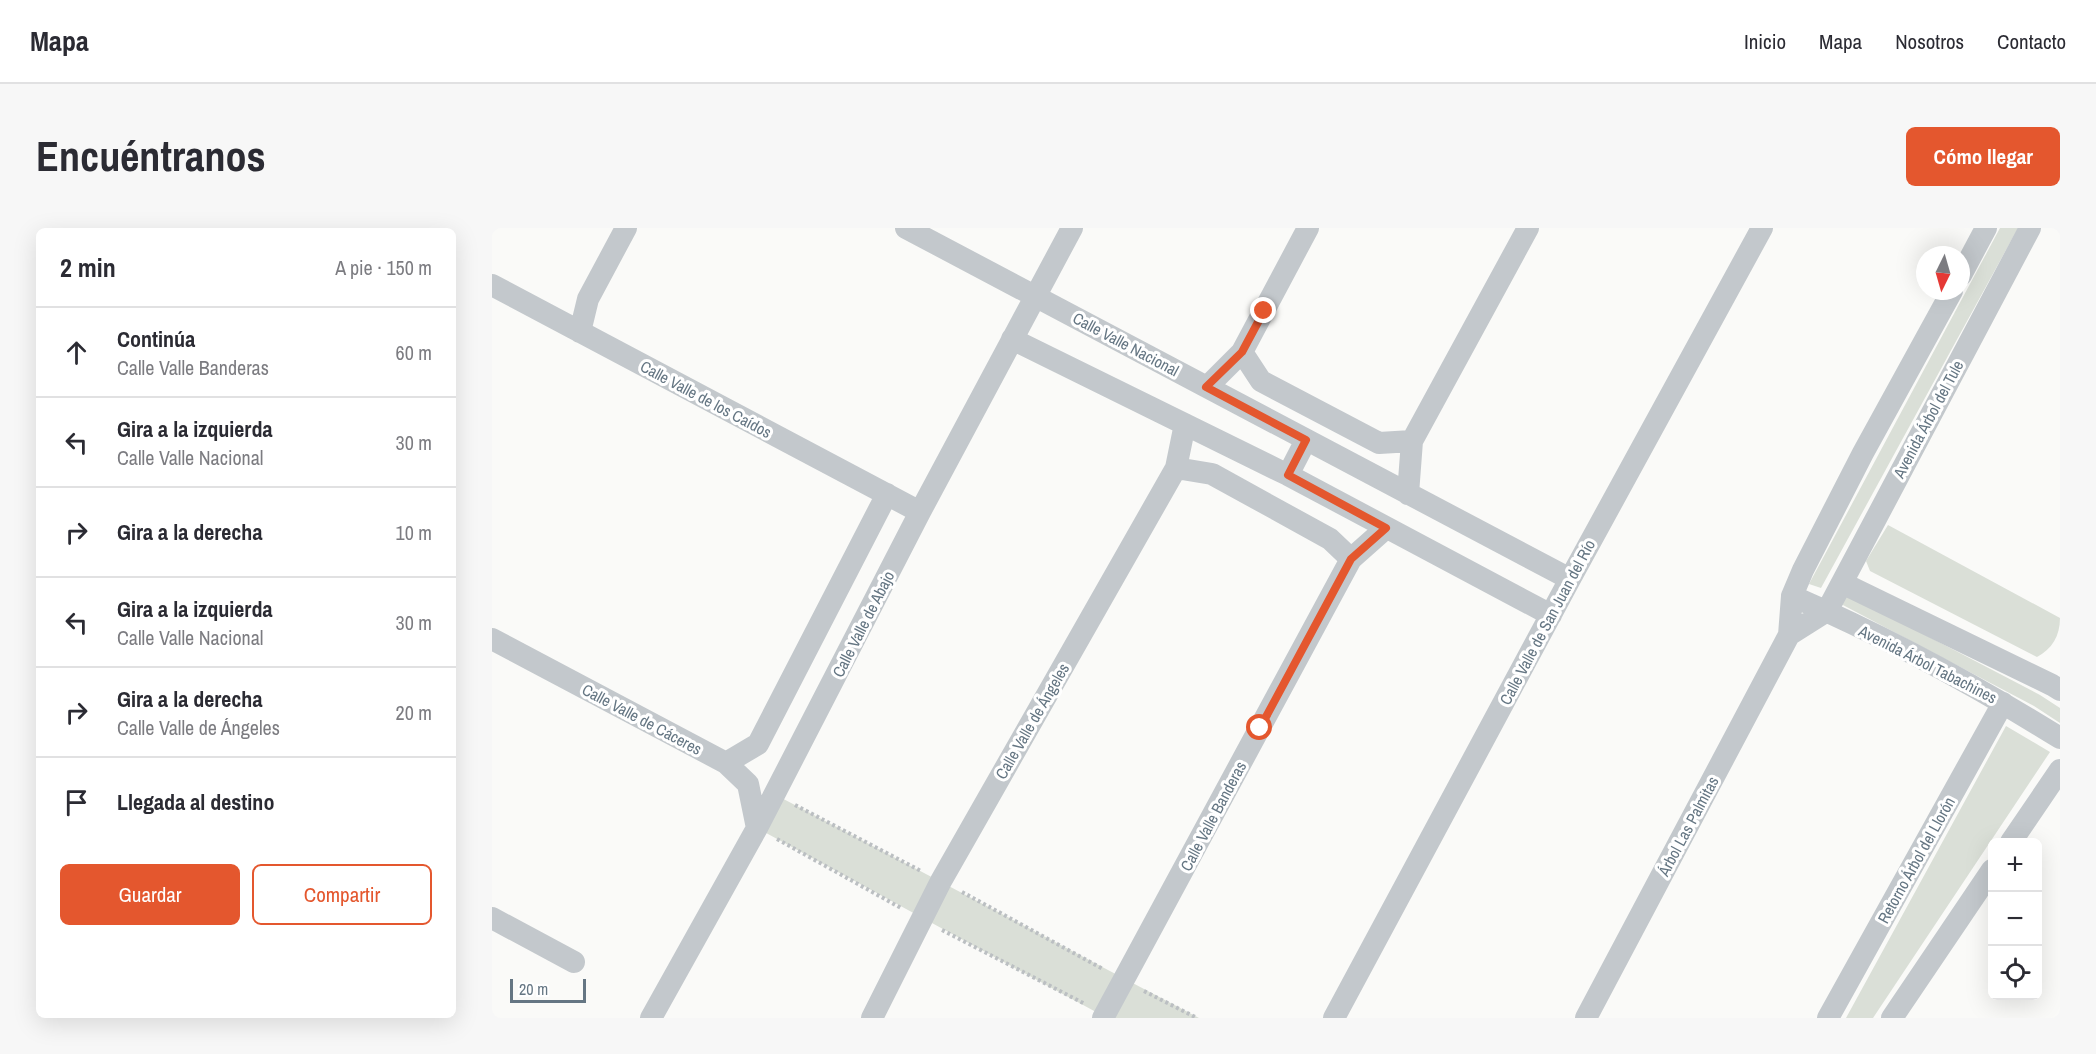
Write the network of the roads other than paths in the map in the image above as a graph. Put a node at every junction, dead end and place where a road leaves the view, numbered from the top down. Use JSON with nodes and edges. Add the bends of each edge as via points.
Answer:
{"nodes":[{"id":1,"x":626,"y":228,"type":"edge"},
{"id":2,"x":906,"y":228,"type":"edge"},
{"id":3,"x":1072,"y":228,"type":"edge"},
{"id":4,"x":1308,"y":228,"type":"edge"},
{"id":5,"x":1528,"y":228,"type":"edge"},
{"id":6,"x":1762,"y":228,"type":"edge"},
{"id":7,"x":1986,"y":228,"type":"edge"},
{"id":8,"x":2030,"y":228,"type":"edge"},
{"id":9,"x":1970,"y":258,"type":"edge"},
{"id":10,"x":492,"y":285,"type":"edge"},
{"id":11,"x":1036,"y":296,"type":"junction"},
{"id":12,"x":1947,"y":300,"type":"edge"},
{"id":13,"x":580,"y":332,"type":"junction"},
{"id":14,"x":1012,"y":339,"type":"junction"},
{"id":15,"x":1242,"y":352,"type":"junction"},
{"id":16,"x":1206,"y":387,"type":"junction"},
{"id":17,"x":1185,"y":424,"type":"junction"},
{"id":18,"x":1306,"y":440,"type":"junction"},
{"id":19,"x":1412,"y":441,"type":"junction"},
{"id":20,"x":1176,"y":468,"type":"junction"},
{"id":21,"x":1288,"y":475,"type":"junction"},
{"id":22,"x":887,"y":494,"type":"junction"},
{"id":23,"x":1408,"y":494,"type":"junction"},
{"id":24,"x":920,"y":512,"type":"junction"},
{"id":25,"x":1386,"y":528,"type":"junction"},
{"id":26,"x":1351,"y":559,"type":"junction"},
{"id":27,"x":1570,"y":579,"type":"junction"},
{"id":28,"x":1842,"y":583,"type":"junction"},
{"id":29,"x":1792,"y":596,"type":"junction"},
{"id":30,"x":1827,"y":611,"type":"junction"},
{"id":31,"x":1551,"y":615,"type":"junction"},
{"id":32,"x":1789,"y":635,"type":"junction"},
{"id":33,"x":1954,"y":637,"type":"junction"},
{"id":34,"x":492,"y":639,"type":"edge"},
{"id":35,"x":1937,"y":668,"type":"junction"},
{"id":36,"x":2057,"y":682,"type":"edge"},
{"id":37,"x":2003,"y":703,"type":"junction"},
{"id":38,"x":2060,"y":738,"type":"edge"},
{"id":39,"x":726,"y":763,"type":"junction"},
{"id":40,"x":2060,"y":770,"type":"edge"},
{"id":41,"x":757,"y":828,"type":"junction"},
{"id":42,"x":2014,"y":838,"type":"edge"},
{"id":43,"x":1988,"y":876,"type":"edge"},
{"id":44,"x":492,"y":918,"type":"edge"},
{"id":45,"x":574,"y":962,"type":"dead end"},
{"id":46,"x":651,"y":1018,"type":"edge"},
{"id":47,"x":872,"y":1018,"type":"edge"},
{"id":48,"x":1103,"y":1018,"type":"edge"},
{"id":49,"x":1334,"y":1018,"type":"edge"},
{"id":50,"x":1586,"y":1018,"type":"edge"},
{"id":51,"x":1828,"y":1018,"type":"edge"},
{"id":52,"x":1892,"y":1018,"type":"edge"}],
"edges":[{"from":1,"to":13,"type":"street","via":[[588,299]]},
{"from":2,"to":11,"type":"street","name":"Calle Valle Nacional"},
{"from":3,"to":11,"type":"street","name":"Calle Valle de Abajo"},
{"from":4,"to":15,"type":"street"},
{"from":5,"to":19,"type":"street"},
{"from":6,"to":27,"type":"street","name":"Calle Valle de San Juan del Río"},
{"from":7,"to":9,"type":"street"},
{"from":8,"to":28,"type":"street","name":"Avenida Árbol del Tule"},
{"from":10,"to":13,"type":"street","name":"Calle Valle de los Caídos"},
{"from":11,"to":14,"type":"street","name":"Calle Valle de Abajo"},
{"from":11,"to":16,"type":"street","name":"Calle Valle Nacional"},
{"from":12,"to":29,"type":"street","via":[[1863,453]]},
{"from":13,"to":22,"type":"street","name":"Calle Valle de los Caídos"},
{"from":14,"to":17,"type":"street"},
{"from":14,"to":24,"type":"street","name":"Calle Valle de Abajo"},
{"from":15,"to":16,"type":"street"},
{"from":15,"to":19,"type":"street","via":[[1261,381],[1379,443]]},
{"from":16,"to":18,"type":"street","name":"Calle Valle Nacional"},
{"from":17,"to":20,"type":"street","name":"Calle Valle de Ángeles"},
{"from":17,"to":21,"type":"street"},
{"from":18,"to":21,"type":"street"},
{"from":18,"to":23,"type":"street","name":"Calle Valle Nacional"},
{"from":19,"to":23,"type":"street"},
{"from":20,"to":26,"type":"street","via":[[1212,474],[1330,539]]},
{"from":20,"to":47,"type":"street","name":"Calle Valle de Ángeles","via":[[941,881]]},
{"from":21,"to":25,"type":"street"},
{"from":22,"to":24,"type":"street","name":"Calle Valle de los Caídos"},
{"from":22,"to":39,"type":"street","via":[[758,744]]},
{"from":23,"to":27,"type":"street","name":"Calle Valle Nacional"},
{"from":24,"to":41,"type":"street","name":"Calle Valle de Abajo"},
{"from":25,"to":26,"type":"street","name":"Calle Valle Banderas"},
{"from":25,"to":31,"type":"street"},
{"from":26,"to":48,"type":"street","name":"Calle Valle Banderas"},
{"from":27,"to":31,"type":"street","name":"Calle Valle de San Juan del Río"},
{"from":28,"to":30,"type":"street","name":"Avenida Árbol del Tule"},
{"from":28,"to":33,"type":"street","name":"Avenida Árbol Tabachines"},
{"from":29,"to":30,"type":"street","name":"Avenida Árbol Tabachines"},
{"from":29,"to":32,"type":"street","name":"Árbol Las Palmitas"},
{"from":30,"to":32,"type":"street","name":"Árbol Las Palmitas"},
{"from":30,"to":35,"type":"street","name":"Avenida Árbol Tabachines"},
{"from":31,"to":49,"type":"street","name":"Calle Valle de San Juan del Río"},
{"from":32,"to":50,"type":"street","name":"Árbol Las Palmitas"},
{"from":33,"to":35,"type":"street"},
{"from":33,"to":36,"type":"street","name":"Avenida Árbol Tabachines"},
{"from":34,"to":39,"type":"street","name":"Calle Valle de Cáceres"},
{"from":35,"to":37,"type":"street","name":"Avenida Árbol Tabachines"},
{"from":37,"to":38,"type":"street","name":"Avenida Árbol Tabachines"},
{"from":37,"to":51,"type":"street","name":"Retorno Árbol del Llorón"},
{"from":39,"to":41,"type":"street","name":"Calle Valle de Cáceres","via":[[748,784]]},
{"from":40,"to":42,"type":"street"},
{"from":41,"to":46,"type":"street","name":"Calle Valle de Abajo"},
{"from":43,"to":52,"type":"street"},
{"from":44,"to":45,"type":"street"}]}
